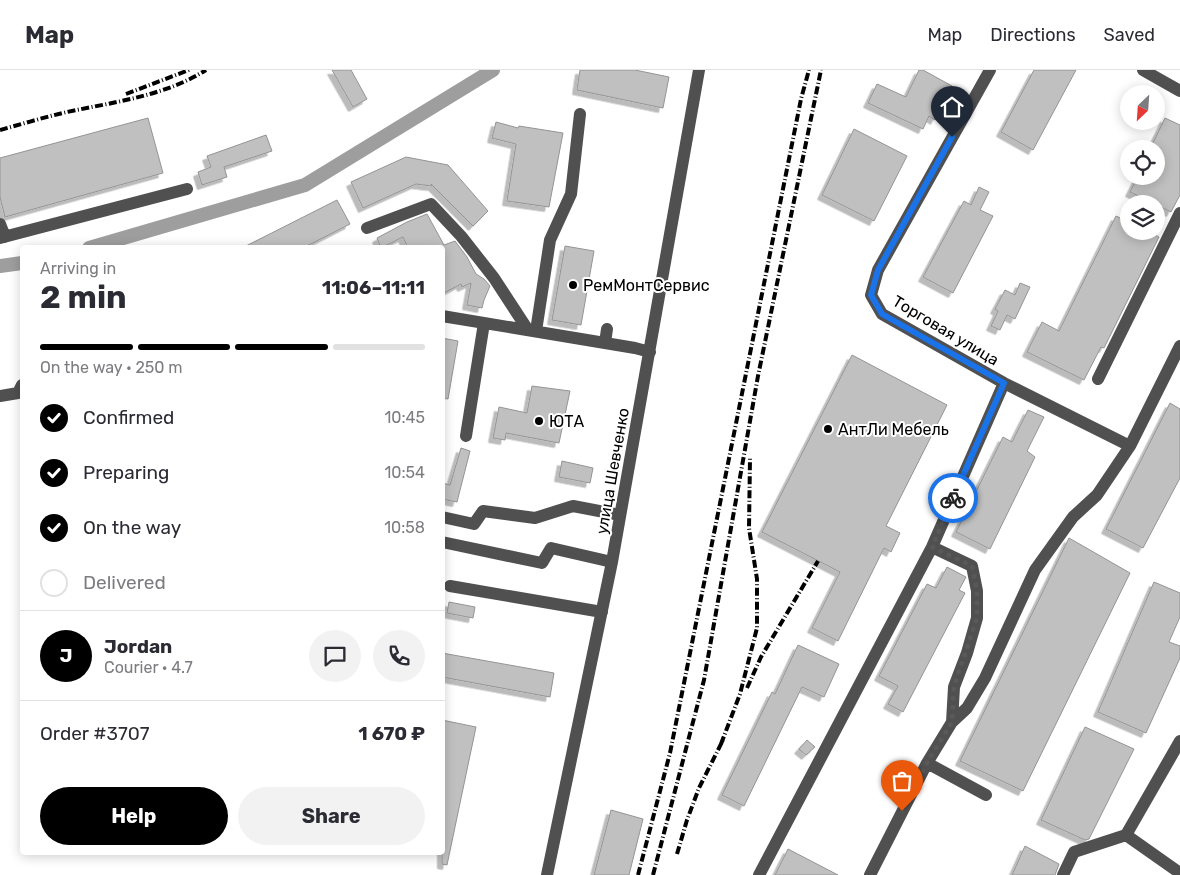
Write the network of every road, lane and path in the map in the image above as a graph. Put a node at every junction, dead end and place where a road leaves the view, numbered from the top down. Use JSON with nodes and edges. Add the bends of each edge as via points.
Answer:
{"nodes":[{"id":1,"x":699,"y":70,"type":"edge"},
{"id":2,"x":990,"y":70,"type":"edge"},
{"id":3,"x":1143,"y":70,"type":"edge"},
{"id":4,"x":1180,"y":91,"type":"edge"},
{"id":5,"x":580,"y":114,"type":"dead end"},
{"id":6,"x":187,"y":189,"type":"dead end"},
{"id":7,"x":1180,"y":213,"type":"edge"},
{"id":8,"x":0,"y":224,"type":"edge"},
{"id":9,"x":367,"y":228,"type":"dead end"},
{"id":10,"x":2,"y":238,"type":"edge"},
{"id":11,"x":445,"y":316,"type":"edge"},
{"id":12,"x":484,"y":323,"type":"junction"},
{"id":13,"x":607,"y":329,"type":"dead end"},
{"id":14,"x":532,"y":331,"type":"junction"},
{"id":15,"x":605,"y":343,"type":"junction"},
{"id":16,"x":1180,"y":346,"type":"edge"},
{"id":17,"x":650,"y":352,"type":"junction"},
{"id":18,"x":1098,"y":379,"type":"dead end"},
{"id":19,"x":1004,"y":383,"type":"junction"},
{"id":20,"x":20,"y":392,"type":"edge"},
{"id":21,"x":0,"y":396,"type":"edge"},
{"id":22,"x":466,"y":436,"type":"dead end"},
{"id":23,"x":1130,"y":446,"type":"junction"},
{"id":24,"x":620,"y":516,"type":"junction"},
{"id":25,"x":445,"y":518,"type":"edge"},
{"id":26,"x":445,"y":543,"type":"edge"},
{"id":27,"x":932,"y":547,"type":"junction"},
{"id":28,"x":612,"y":562,"type":"junction"},
{"id":29,"x":450,"y":586,"type":"dead end"},
{"id":30,"x":602,"y":612,"type":"junction"},
{"id":31,"x":952,"y":722,"type":"junction"},
{"id":32,"x":1180,"y":741,"type":"edge"},
{"id":33,"x":927,"y":763,"type":"junction"},
{"id":34,"x":986,"y":795,"type":"dead end"},
{"id":35,"x":1126,"y":835,"type":"junction"},
{"id":36,"x":1180,"y":873,"type":"edge"},
{"id":37,"x":547,"y":875,"type":"edge"},
{"id":38,"x":759,"y":875,"type":"edge"},
{"id":39,"x":870,"y":875,"type":"edge"},
{"id":40,"x":1062,"y":875,"type":"edge"}],
"edges":[{"from":1,"to":17,"type":"street","name":"улица Шевченко"},
{"from":2,"to":19,"type":"street","name":"Торговая улица","via":[[878,270],[871,295],[882,314]]},
{"from":3,"to":4,"type":"street"},
{"from":5,"to":14,"type":"street","via":[[571,194],[550,240]]},
{"from":6,"to":10,"type":"street"},
{"from":7,"to":18,"type":"street"},
{"from":8,"to":10,"type":"street"},
{"from":9,"to":14,"type":"street","via":[[431,204],[461,236]]},
{"from":11,"to":12,"type":"street"},
{"from":12,"to":14,"type":"street"},
{"from":12,"to":22,"type":"street"},
{"from":13,"to":15,"type":"street"},
{"from":14,"to":15,"type":"street"},
{"from":15,"to":17,"type":"street"},
{"from":16,"to":23,"type":"street"},
{"from":17,"to":24,"type":"street","name":"улица Шевченко"},
{"from":19,"to":23,"type":"street","name":"Торговая улица"},
{"from":19,"to":27,"type":"street"},
{"from":20,"to":21,"type":"street"},
{"from":23,"to":31,"type":"street","via":[[1097,496],[1073,517],[1035,570],[985,678],[967,708]]},
{"from":24,"to":25,"type":"street","via":[[572,506],[535,518],[483,512],[474,524]]},
{"from":24,"to":28,"type":"street","name":"улица Шевченко"},
{"from":26,"to":28,"type":"street","via":[[542,563],[551,548]]},
{"from":27,"to":31,"type":"street","via":[[972,566],[977,591],[977,618],[954,686]]},
{"from":27,"to":38,"type":"street"},
{"from":28,"to":30,"type":"street","name":"улица Шевченко"},
{"from":29,"to":30,"type":"street"},
{"from":30,"to":37,"type":"street","name":"улица Шевченко"},
{"from":31,"to":33,"type":"street"},
{"from":32,"to":35,"type":"street"},
{"from":33,"to":34,"type":"street"},
{"from":33,"to":39,"type":"street"},
{"from":35,"to":36,"type":"street"},
{"from":35,"to":40,"type":"street","via":[[1074,852]]}]}
